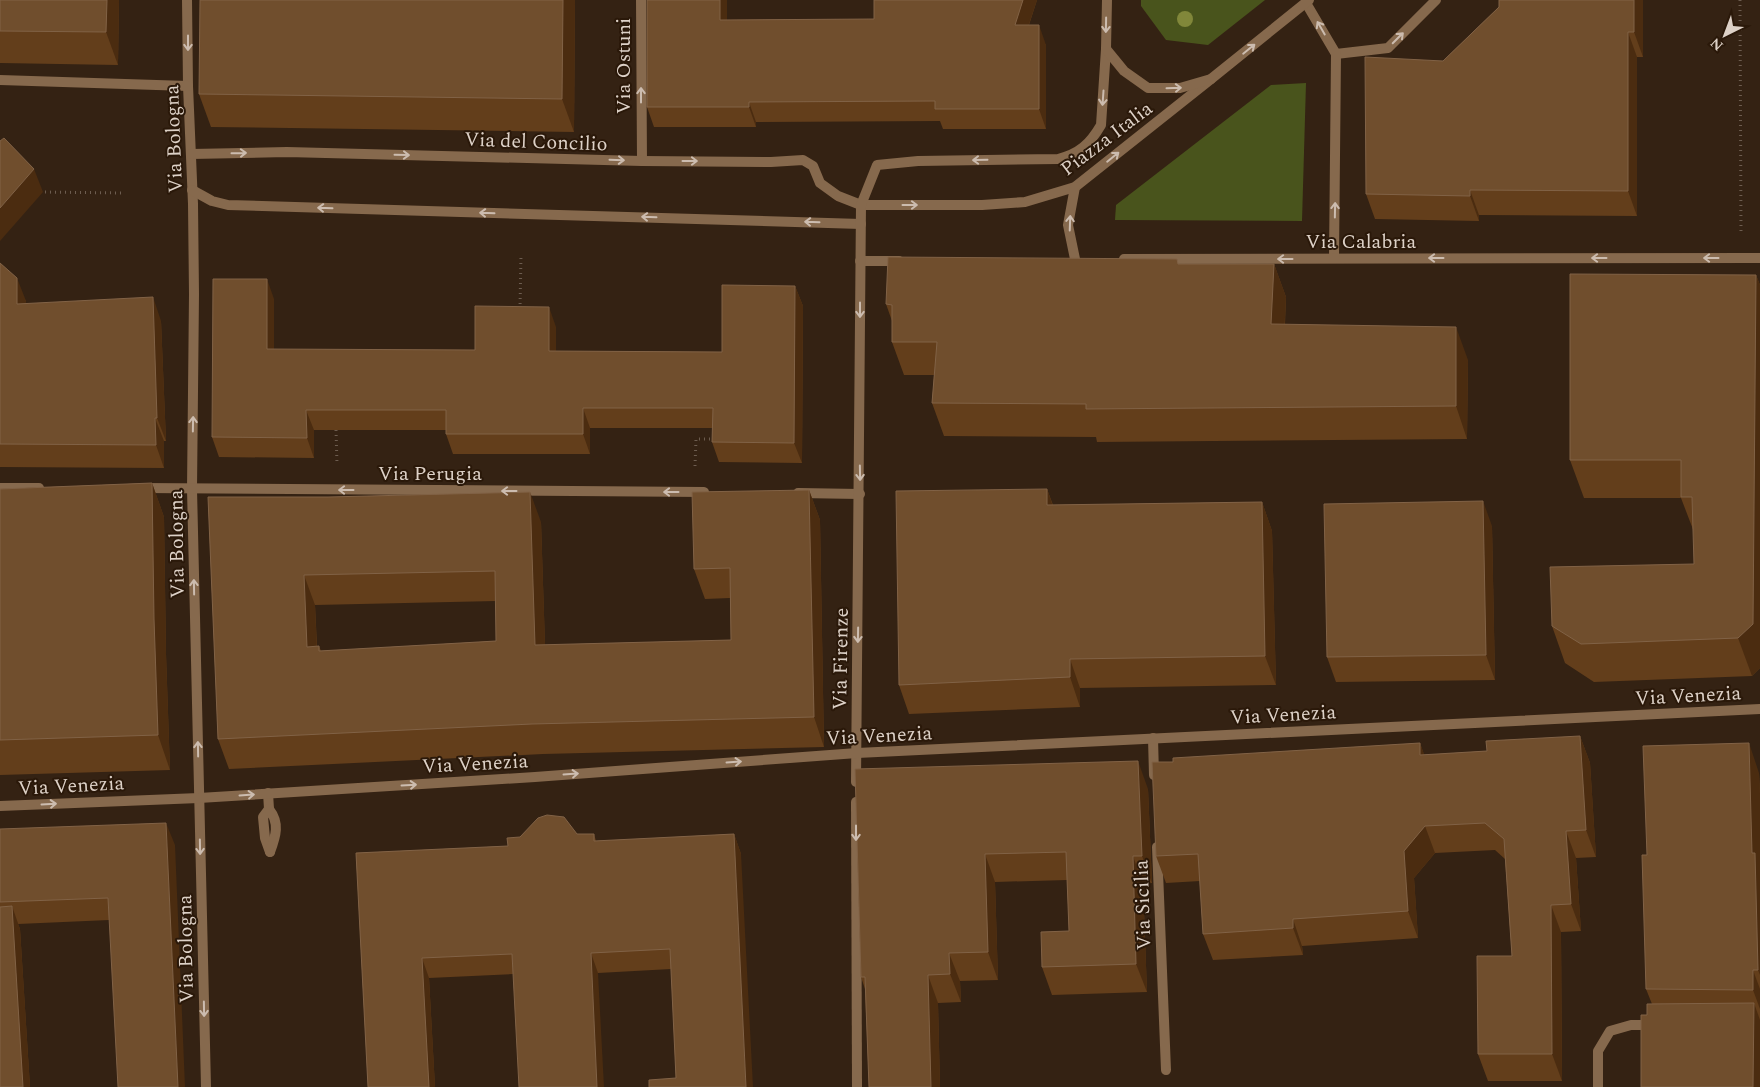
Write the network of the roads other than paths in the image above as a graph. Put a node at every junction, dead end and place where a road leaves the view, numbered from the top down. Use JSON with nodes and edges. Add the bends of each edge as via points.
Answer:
{"nodes":[{"id":1,"x":188,"y":0,"type":"edge"},
{"id":2,"x":641,"y":0,"type":"edge"},
{"id":3,"x":1107,"y":0,"type":"edge"},
{"id":4,"x":1436,"y":0,"type":"edge"},
{"id":5,"x":1308,"y":1,"type":"edge"},
{"id":6,"x":1106,"y":50,"type":"junction"},
{"id":7,"x":1336,"y":54,"type":"junction"},
{"id":8,"x":1210,"y":79,"type":"junction"},
{"id":9,"x":0,"y":80,"type":"edge"},
{"id":10,"x":188,"y":86,"type":"junction"},
{"id":11,"x":190,"y":154,"type":"junction"},
{"id":12,"x":642,"y":161,"type":"junction"},
{"id":13,"x":1075,"y":188,"type":"junction"},
{"id":14,"x":192,"y":190,"type":"junction"},
{"id":15,"x":861,"y":204,"type":"junction"},
{"id":16,"x":861,"y":224,"type":"junction"},
{"id":17,"x":1334,"y":258,"type":"junction"},
{"id":18,"x":1760,"y":258,"type":"edge"},
{"id":19,"x":1075,"y":259,"type":"edge"},
{"id":20,"x":1115,"y":259,"type":"edge"},
{"id":21,"x":860,"y":261,"type":"junction"},
{"id":22,"x":908,"y":261,"type":"edge"},
{"id":23,"x":0,"y":488,"type":"edge"},
{"id":24,"x":50,"y":488,"type":"edge"},
{"id":25,"x":130,"y":488,"type":"edge"},
{"id":26,"x":192,"y":489,"type":"junction"},
{"id":27,"x":714,"y":492,"type":"edge"},
{"id":28,"x":792,"y":493,"type":"edge"},
{"id":29,"x":860,"y":494,"type":"junction"},
{"id":30,"x":1760,"y":709,"type":"edge"},
{"id":31,"x":1153,"y":738,"type":"junction"},
{"id":32,"x":857,"y":753,"type":"junction"},
{"id":33,"x":1154,"y":787,"type":"edge"},
{"id":34,"x":268,"y":793,"type":"junction"},
{"id":35,"x":198,"y":798,"type":"junction"},
{"id":36,"x":0,"y":806,"type":"edge"},
{"id":37,"x":269,"y":809,"type":"dead end"},
{"id":38,"x":1156,"y":836,"type":"edge"},
{"id":39,"x":1661,"y":1025,"type":"edge"},
{"id":40,"x":1166,"y":1070,"type":"dead end"},
{"id":41,"x":206,"y":1087,"type":"edge"},
{"id":42,"x":857,"y":1087,"type":"edge"},
{"id":43,"x":1598,"y":1087,"type":"edge"}],
"edges":[{"from":1,"to":10,"type":"street","name":"Via Bologna","one_way":true},
{"from":12,"to":2,"type":"street","name":"Via Ostuni","one_way":true},
{"from":3,"to":6,"type":"street","name":"Piazza Italia","one_way":true},
{"from":7,"to":4,"type":"street","one_way":true,"via":[[1388,48]]},
{"from":7,"to":5,"type":"street","name":"Piazza Italia","one_way":true},
{"from":8,"to":5,"type":"street","name":"Piazza Italia","one_way":true},
{"from":6,"to":8,"type":"street","name":"Piazza Italia","one_way":true,"via":[[1124,71],[1148,88],[1180,88]]},
{"from":6,"to":15,"type":"street","name":"Piazza Italia","one_way":true,"via":[[1101,125],[1082,149],[1058,159],[918,161],[877,165]]},
{"from":17,"to":7,"type":"street","one_way":true},
{"from":13,"to":8,"type":"street","name":"Piazza Italia","one_way":true},
{"from":9,"to":10,"type":"street"},
{"from":10,"to":11,"type":"street","name":"Via Bologna"},
{"from":11,"to":12,"type":"street","name":"Via del Concilio","one_way":true,"via":[[287,152]]},
{"from":11,"to":14,"type":"street","name":"Via Bologna"},
{"from":12,"to":15,"type":"street","name":"Via del Concilio","one_way":true,"via":[[803,160],[813,166],[820,183],[838,196]]},
{"from":15,"to":13,"type":"street","name":"Piazza Italia","one_way":true,"via":[[1025,202]]},
{"from":19,"to":13,"type":"street","one_way":true,"via":[[1068,225]]},
{"from":16,"to":14,"type":"street","one_way":true,"via":[[228,204],[212,201]]},
{"from":26,"to":14,"type":"street","name":"Via Bologna","one_way":true},
{"from":15,"to":16,"type":"street"},
{"from":16,"to":21,"type":"street"},
{"from":18,"to":17,"type":"street","name":"Via Calabria","one_way":true},
{"from":17,"to":20,"type":"street","name":"Via Calabria","one_way":true},
{"from":21,"to":22,"type":"street"},
{"from":21,"to":29,"type":"street","name":"Via Firenze","one_way":true},
{"from":23,"to":24,"type":"street"},
{"from":25,"to":26,"type":"street","name":"Via Perugia"},
{"from":27,"to":26,"type":"street","name":"Via Perugia","one_way":true},
{"from":35,"to":26,"type":"street","name":"Via Bologna","one_way":true},
{"from":28,"to":29,"type":"street"},
{"from":29,"to":32,"type":"street","name":"Via Firenze","one_way":true},
{"from":30,"to":31,"type":"street","name":"Via Venezia"},
{"from":31,"to":32,"type":"street","name":"Via Venezia"},
{"from":31,"to":33,"type":"street"},
{"from":34,"to":32,"type":"street","name":"Via Venezia","one_way":true},
{"from":32,"to":42,"type":"street","name":"Via Firenze","one_way":true},
{"from":35,"to":34,"type":"street","name":"Via Venezia","one_way":true},
{"from":34,"to":37,"type":"street"},
{"from":36,"to":35,"type":"street","name":"Via Venezia","one_way":true},
{"from":35,"to":41,"type":"street","name":"Via Bologna","one_way":true},
{"from":38,"to":40,"type":"street","name":"Via Sicilia"},
{"from":39,"to":43,"type":"street","via":[[1631,1026],[1610,1031],[1598,1051]]}]}
